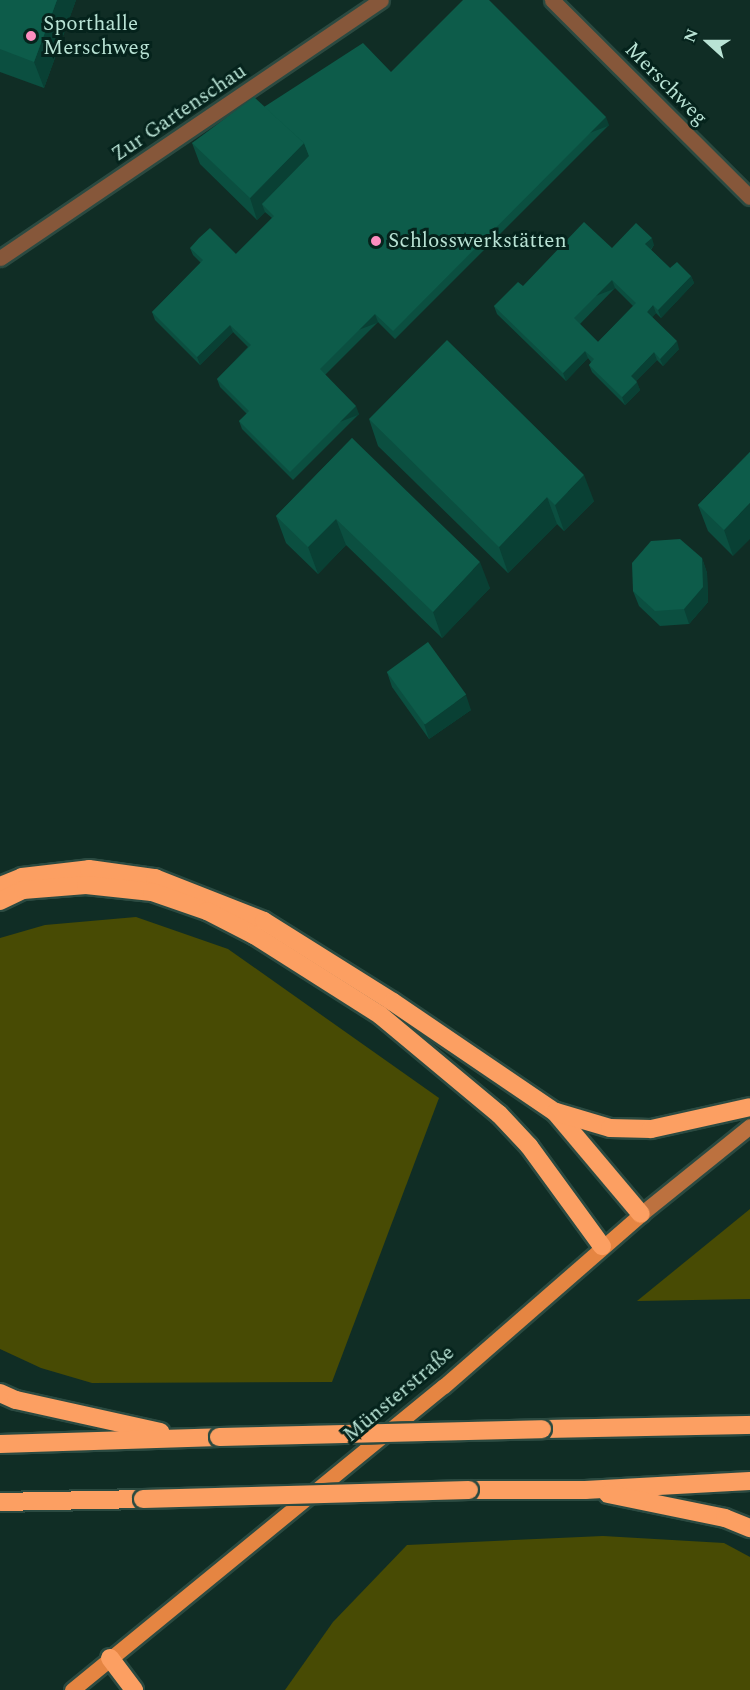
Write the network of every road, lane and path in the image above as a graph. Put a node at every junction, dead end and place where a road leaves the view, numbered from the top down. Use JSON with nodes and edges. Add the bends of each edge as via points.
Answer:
{"nodes":[{"id":1,"x":381,"y":0,"type":"edge"},
{"id":2,"x":552,"y":0,"type":"edge"},
{"id":3,"x":750,"y":197,"type":"edge"},
{"id":4,"x":0,"y":258,"type":"edge"},
{"id":5,"x":0,"y":886,"type":"edge"},
{"id":6,"x":0,"y":901,"type":"edge"},
{"id":7,"x":750,"y":1107,"type":"edge"},
{"id":8,"x":555,"y":1112,"type":"junction"},
{"id":9,"x":750,"y":1126,"type":"edge"},
{"id":10,"x":641,"y":1215,"type":"junction"},
{"id":11,"x":602,"y":1246,"type":"junction"},
{"id":12,"x":0,"y":1393,"type":"edge"},
{"id":13,"x":750,"y":1425,"type":"edge"},
{"id":14,"x":188,"y":1438,"type":"junction"},
{"id":15,"x":0,"y":1444,"type":"edge"},
{"id":16,"x":750,"y":1480,"type":"edge"},
{"id":17,"x":585,"y":1490,"type":"junction"},
{"id":18,"x":0,"y":1502,"type":"edge"},
{"id":19,"x":750,"y":1528,"type":"edge"},
{"id":20,"x":110,"y":1658,"type":"junction"},
{"id":21,"x":72,"y":1690,"type":"edge"},
{"id":22,"x":134,"y":1690,"type":"edge"}],
"edges":[{"from":1,"to":4,"type":"street","name":"Zur Gartenschau"},
{"from":2,"to":3,"type":"street","name":"Merschweg"},
{"from":5,"to":8,"type":"highway","via":[[22,877],[89,869],[155,878],[211,898],[264,921],[393,1002]]},
{"from":6,"to":11,"type":"highway","via":[[23,891],[86,885],[152,892],[207,911],[254,935],[380,1015],[499,1114],[529,1146]]},
{"from":7,"to":8,"type":"highway","via":[[651,1129],[610,1128]]},
{"from":8,"to":10,"type":"highway"},
{"from":9,"to":10,"type":"main road","name":"Münsterstraße"},
{"from":10,"to":11,"type":"main road","name":"Münsterstraße"},
{"from":11,"to":20,"type":"main road","name":"Münsterstraße","via":[[444,1386]]},
{"from":12,"to":14,"type":"highway","via":[[16,1400]]},
{"from":13,"to":14,"type":"highway","bridge":true},
{"from":14,"to":15,"type":"highway"},
{"from":16,"to":17,"type":"highway"},
{"from":17,"to":18,"type":"highway","bridge":true},
{"from":17,"to":19,"type":"highway","via":[[725,1518]]},
{"from":20,"to":21,"type":"main road","name":"Münsterstraße"},
{"from":20,"to":22,"type":"highway"}]}
